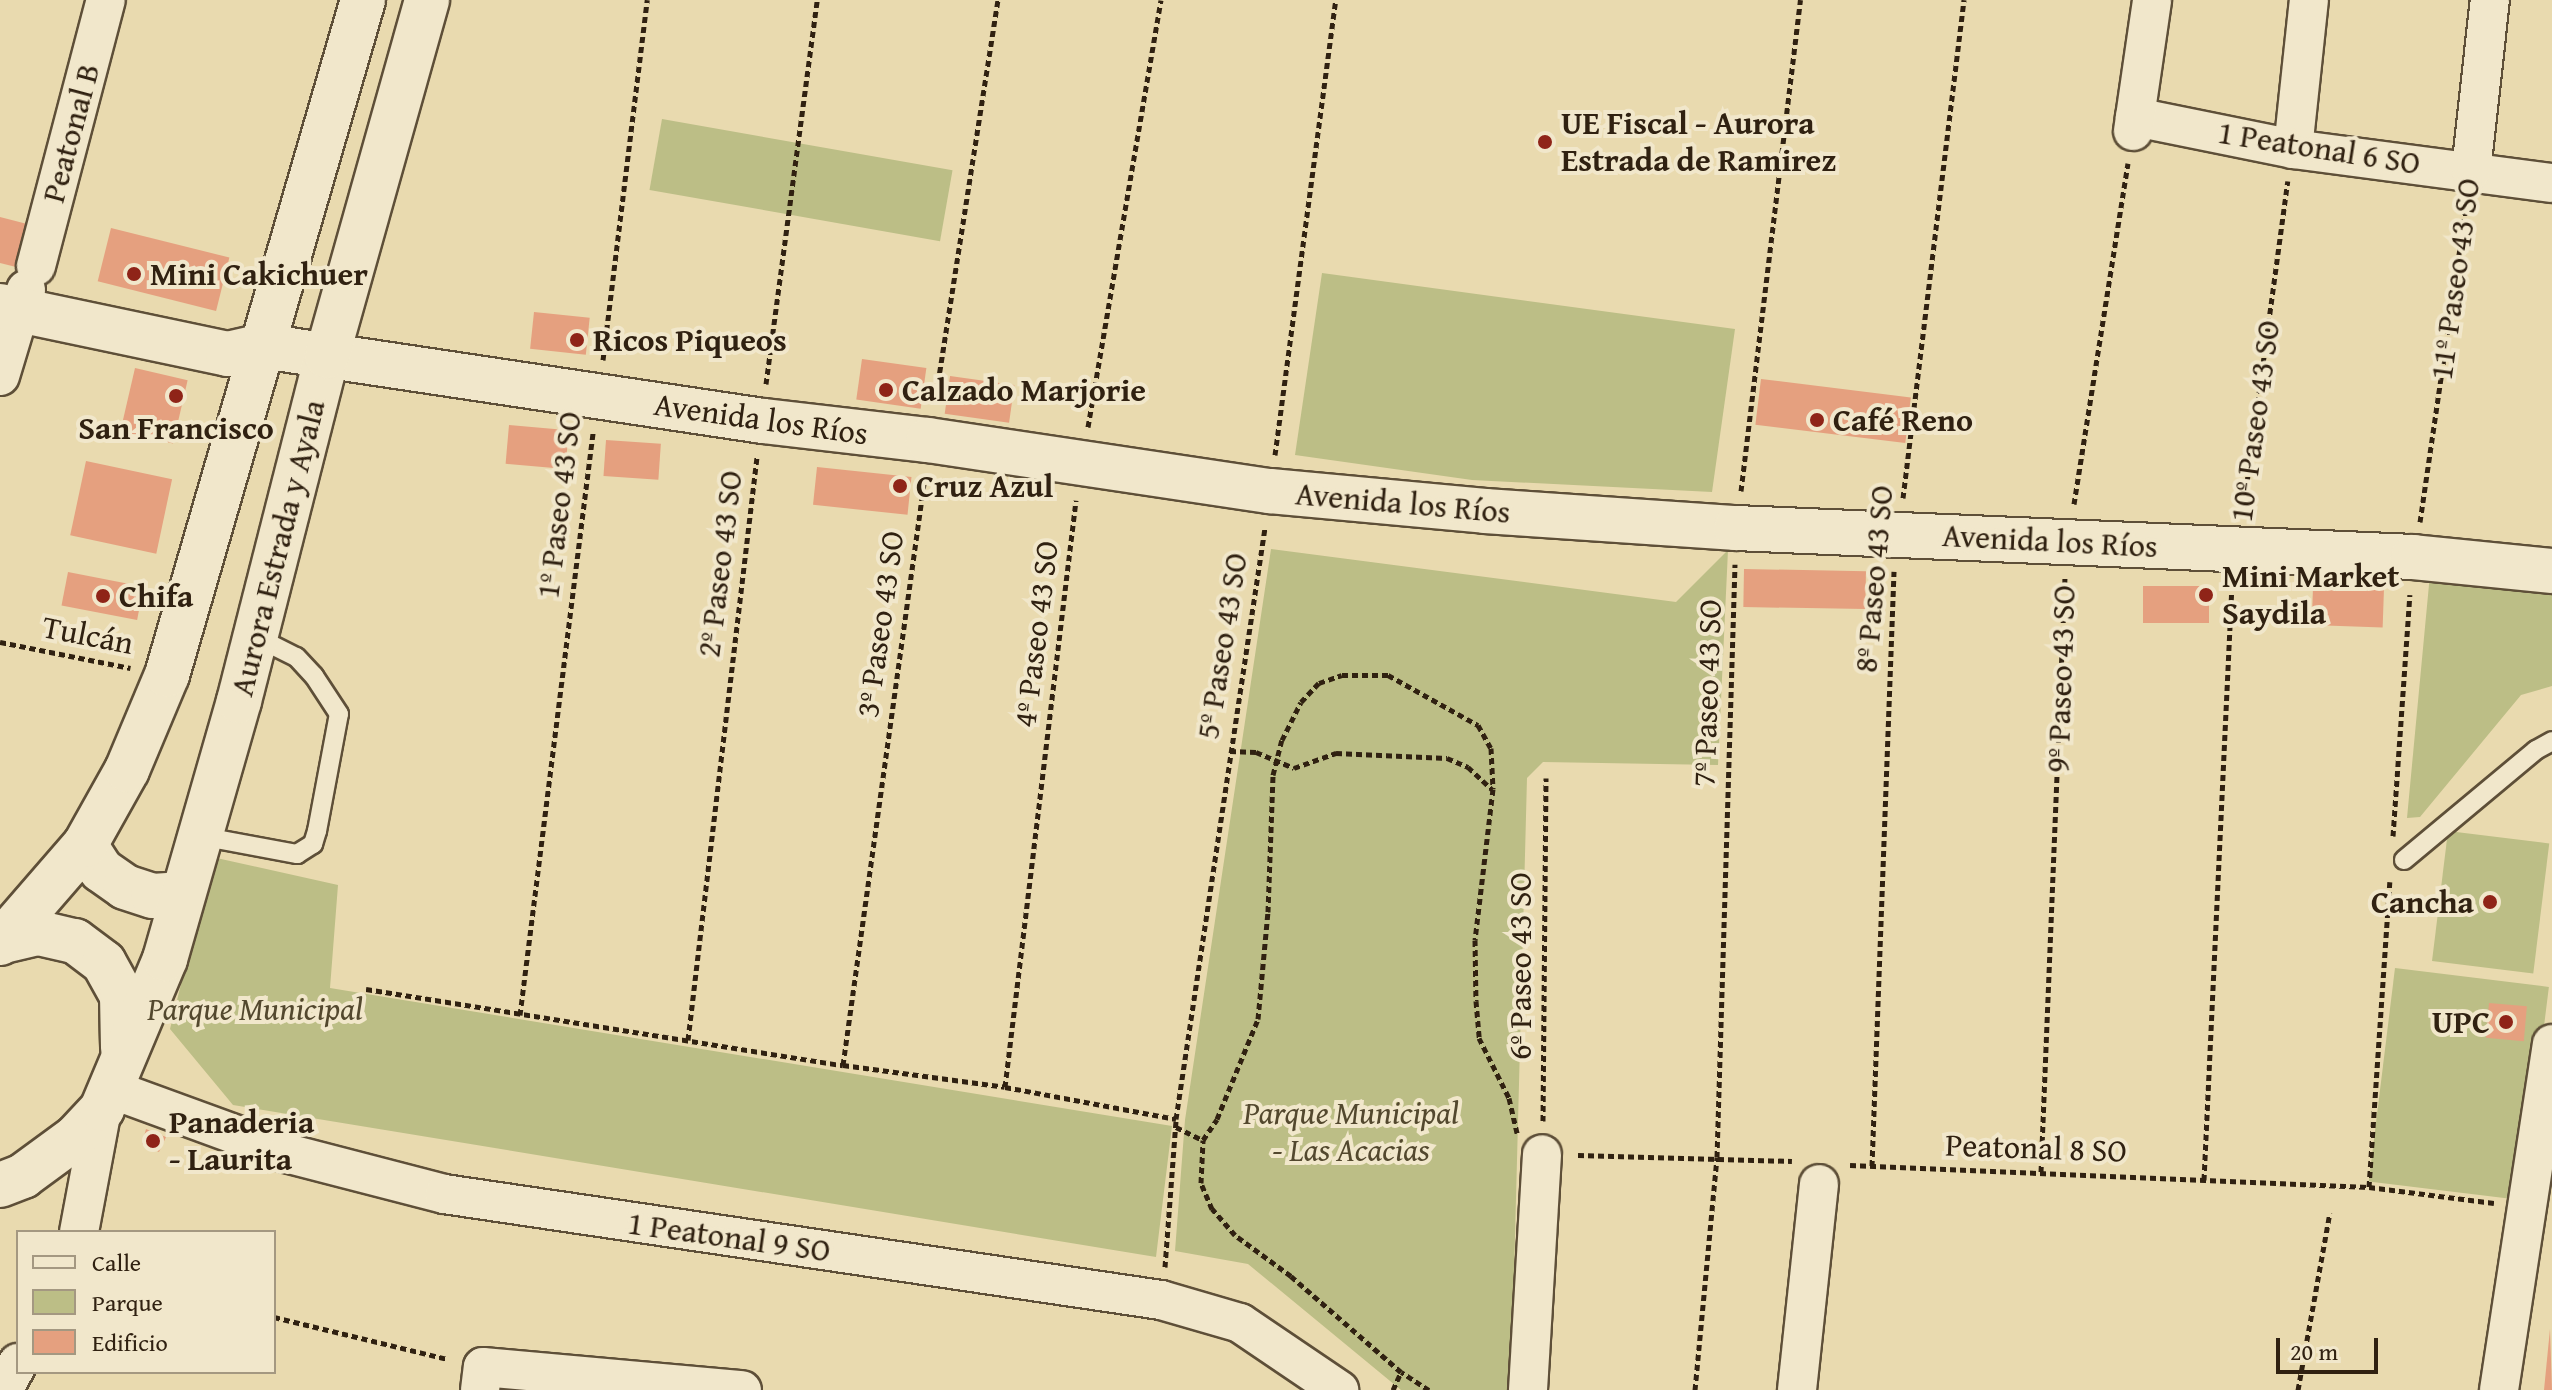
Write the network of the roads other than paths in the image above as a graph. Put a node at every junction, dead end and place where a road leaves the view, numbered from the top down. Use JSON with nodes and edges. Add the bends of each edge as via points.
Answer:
{"nodes":[{"id":1,"x":106,"y":0,"type":"edge"},
{"id":2,"x":363,"y":0,"type":"edge"},
{"id":3,"x":427,"y":0,"type":"edge"},
{"id":4,"x":2152,"y":0,"type":"edge"},
{"id":5,"x":2309,"y":0,"type":"edge"},
{"id":6,"x":2490,"y":0,"type":"edge"},
{"id":7,"x":2293,"y":149,"type":"junction"},
{"id":8,"x":2471,"y":171,"type":"junction"},
{"id":9,"x":2552,"y":183,"type":"edge"},
{"id":10,"x":16,"y":291,"type":"edge"},
{"id":11,"x":263,"y":346,"type":"junction"},
{"id":12,"x":327,"y":356,"type":"junction"},
{"id":13,"x":0,"y":376,"type":"edge"},
{"id":14,"x":2552,"y":571,"type":"edge"},
{"id":15,"x":256,"y":637,"type":"junction"},
{"id":16,"x":2552,"y":741,"type":"edge"},
{"id":17,"x":200,"y":836,"type":"junction"},
{"id":18,"x":85,"y":845,"type":"junction"},
{"id":19,"x":2404,"y":860,"type":"dead end"},
{"id":20,"x":183,"y":894,"type":"junction"},
{"id":21,"x":2,"y":942,"type":"edge"},
{"id":22,"x":2552,"y":1044,"type":"edge"},
{"id":23,"x":111,"y":1090,"type":"junction"},
{"id":24,"x":1530,"y":1148,"type":"road end"},
{"id":25,"x":1818,"y":1170,"type":"road end"},
{"id":26,"x":0,"y":1185,"type":"edge"},
{"id":27,"x":2535,"y":1220,"type":"edge"},
{"id":28,"x":79,"y":1230,"type":"edge"},
{"id":29,"x":16,"y":1367,"type":"edge"},
{"id":30,"x":481,"y":1379,"type":"edge"},
{"id":31,"x":3,"y":1390,"type":"edge"},
{"id":32,"x":742,"y":1390,"type":"edge"},
{"id":33,"x":1339,"y":1390,"type":"edge"},
{"id":34,"x":1528,"y":1390,"type":"edge"},
{"id":35,"x":1797,"y":1390,"type":"edge"},
{"id":36,"x":2499,"y":1390,"type":"edge"}],
"edges":[{"from":1,"to":10,"type":"street","name":"Peatonal B"},
{"from":2,"to":11,"type":"main road","name":"Aurora Estrada y Ayala"},
{"from":3,"to":12,"type":"main road","name":"Aurora Estrada y Ayala"},
{"from":4,"to":7,"type":"street","name":"1 Peatonal 6 SO","via":[[2134,124]]},
{"from":5,"to":7,"type":"street"},
{"from":6,"to":8,"type":"street","name":"11º Paseo 43 SO"},
{"from":7,"to":8,"type":"street","name":"1 Peatonal 6 SO"},
{"from":8,"to":9,"type":"street","name":"1 Peatonal 6 SO"},
{"from":10,"to":11,"type":"main road","name":"Avenida los Ríos","via":[[234,328]]},
{"from":10,"to":13,"type":"street","name":"Peatonal B"},
{"from":11,"to":12,"type":"main road","name":"Avenida los Ríos"},
{"from":11,"to":18,"type":"main road","name":"Aurora Estrada y Ayala","via":[[167,675],[127,770]]},
{"from":12,"to":14,"type":"main road","name":"Avenida los Ríos","via":[[1270,491],[1736,528],[2413,557]]},
{"from":12,"to":15,"type":"main road","name":"Aurora Estrada y Ayala"},
{"from":15,"to":17,"type":"main road","name":"Aurora Estrada y Ayala"},
{"from":15,"to":17,"type":"lane","via":[[296,657],[339,714],[317,831],[313,844],[297,854]]},
{"from":16,"to":19,"type":"lane"},
{"from":17,"to":20,"type":"main road","name":"Aurora Estrada y Ayala"},
{"from":18,"to":20,"type":"main road","via":[[101,870],[125,887],[153,896]]},
{"from":18,"to":21,"type":"main road","name":"Aurora Estrada y Ayala"},
{"from":20,"to":23,"type":"main road","name":"Aurora Estrada y Ayala","via":[[165,959]]},
{"from":21,"to":23,"type":"main road","via":[[39,933],[75,941],[104,963],[122,995],[125,1032]]},
{"from":22,"to":27,"type":"street"},
{"from":23,"to":26,"type":"main road","via":[[76,1137],[34,1169]]},
{"from":23,"to":28,"type":"street"},
{"from":23,"to":33,"type":"street","name":"1 Peatonal 9 SO","via":[[286,1153],[444,1194],[1161,1300],[1240,1323]]},
{"from":24,"to":34,"type":"street"},
{"from":25,"to":35,"type":"street"},
{"from":27,"to":36,"type":"street"},
{"from":29,"to":31,"type":"street"},
{"from":30,"to":32,"type":"street"}]}
